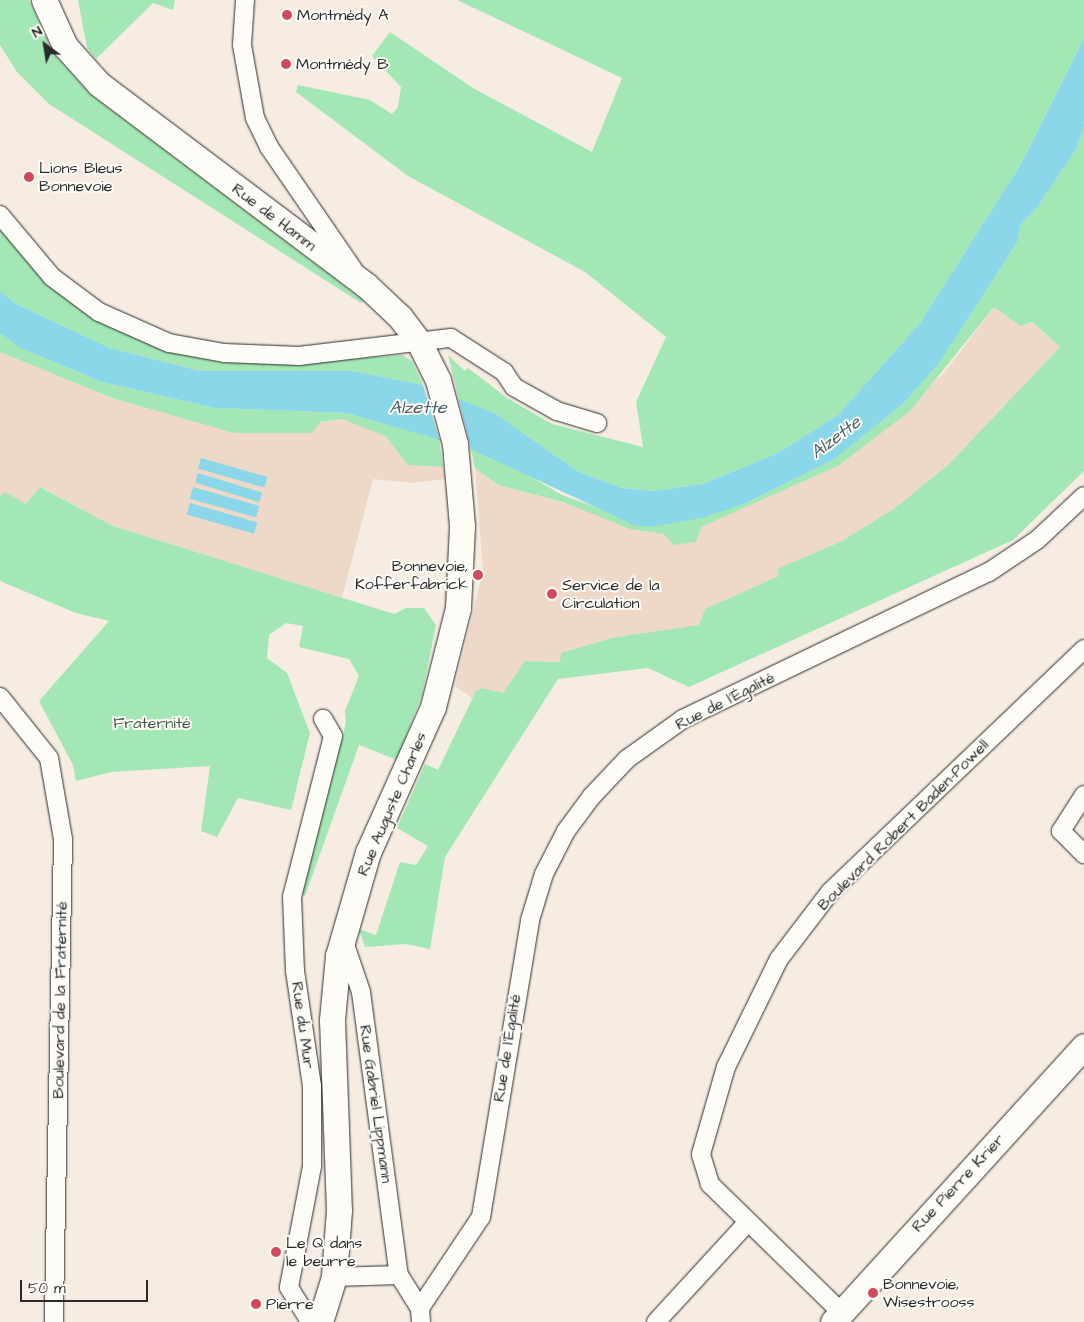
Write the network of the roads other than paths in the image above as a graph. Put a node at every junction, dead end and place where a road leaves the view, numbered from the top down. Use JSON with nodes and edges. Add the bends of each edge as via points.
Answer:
{"nodes":[{"id":1,"x":44,"y":0,"type":"edge"},
{"id":2,"x":245,"y":0,"type":"edge"},
{"id":3,"x":0,"y":215,"type":"edge"},
{"id":4,"x":366,"y":285,"type":"junction"},
{"id":5,"x":419,"y":342,"type":"junction"},
{"id":6,"x":597,"y":423,"type":"dead end"},
{"id":7,"x":458,"y":465,"type":"joint"},
{"id":8,"x":1084,"y":496,"type":"edge"},
{"id":9,"x":1084,"y":649,"type":"edge"},
{"id":10,"x":0,"y":697,"type":"edge"},
{"id":11,"x":323,"y":719,"type":"dead end"},
{"id":12,"x":1084,"y":795,"type":"edge"},
{"id":13,"x":1084,"y":854,"type":"edge"},
{"id":14,"x":342,"y":936,"type":"junction"},
{"id":15,"x":1084,"y":1046,"type":"edge"},
{"id":16,"x":746,"y":1224,"type":"junction"},
{"id":17,"x":399,"y":1275,"type":"junction"},
{"id":18,"x":334,"y":1277,"type":"junction"},
{"id":19,"x":420,"y":1315,"type":"edge"},
{"id":20,"x":837,"y":1317,"type":"edge"},
{"id":21,"x":54,"y":1322,"type":"edge"},
{"id":22,"x":320,"y":1322,"type":"edge"},
{"id":23,"x":656,"y":1322,"type":"edge"}],
"edges":[{"from":1,"to":4,"type":"main road","name":"Rue de Hamm","via":[[65,46],[99,84]]},
{"from":2,"to":4,"type":"street","via":[[242,44],[255,118],[269,147]]},
{"from":3,"to":5,"type":"street","via":[[52,277],[99,312],[169,343],[224,353],[299,356]]},
{"from":4,"to":5,"type":"main road","name":"Rue de Hamm"},
{"from":5,"to":6,"type":"street","via":[[459,340],[504,372],[514,387],[557,411]]},
{"from":5,"to":7,"type":"main road","name":"Rue de Hamm","via":[[438,380]]},
{"from":7,"to":14,"type":"main road","name":"Rue Auguste Charles","via":[[462,566],[450,644],[433,708],[368,852]]},
{"from":8,"to":19,"type":"street","name":"Rue de l'Égalité","via":[[1037,540],[989,572],[683,719],[627,759],[592,796],[566,831],[544,874],[530,920],[481,1217]]},
{"from":9,"to":16,"type":"street","name":"Boulevard Robert Baden-Powell","via":[[830,892],[778,959],[726,1067],[701,1154],[710,1184]]},
{"from":10,"to":21,"type":"street","name":"Boulevard de la Fraternité","via":[[49,758],[63,839]]},
{"from":11,"to":22,"type":"street","name":"Rue du Mur","via":[[333,736],[292,897],[295,971],[312,1086],[312,1156],[290,1287],[308,1318]]},
{"from":12,"to":13,"type":"street","via":[[1061,831]]},
{"from":14,"to":17,"type":"street","name":"Rue Gabriel Lippmann","via":[[361,992]]},
{"from":14,"to":18,"type":"main road","name":"Rue Auguste Charles","via":[[332,1020],[340,1162]]},
{"from":15,"to":20,"type":"main road","name":"Rue Pierre Krier"},
{"from":16,"to":20,"type":"street","name":"Boulevard Robert Baden-Powell"},
{"from":16,"to":23,"type":"street"},
{"from":17,"to":18,"type":"street"},
{"from":17,"to":19,"type":"street","name":"Rue Gabriel Lippmann"},
{"from":18,"to":22,"type":"main road","name":"Rue Auguste Charles"}]}
